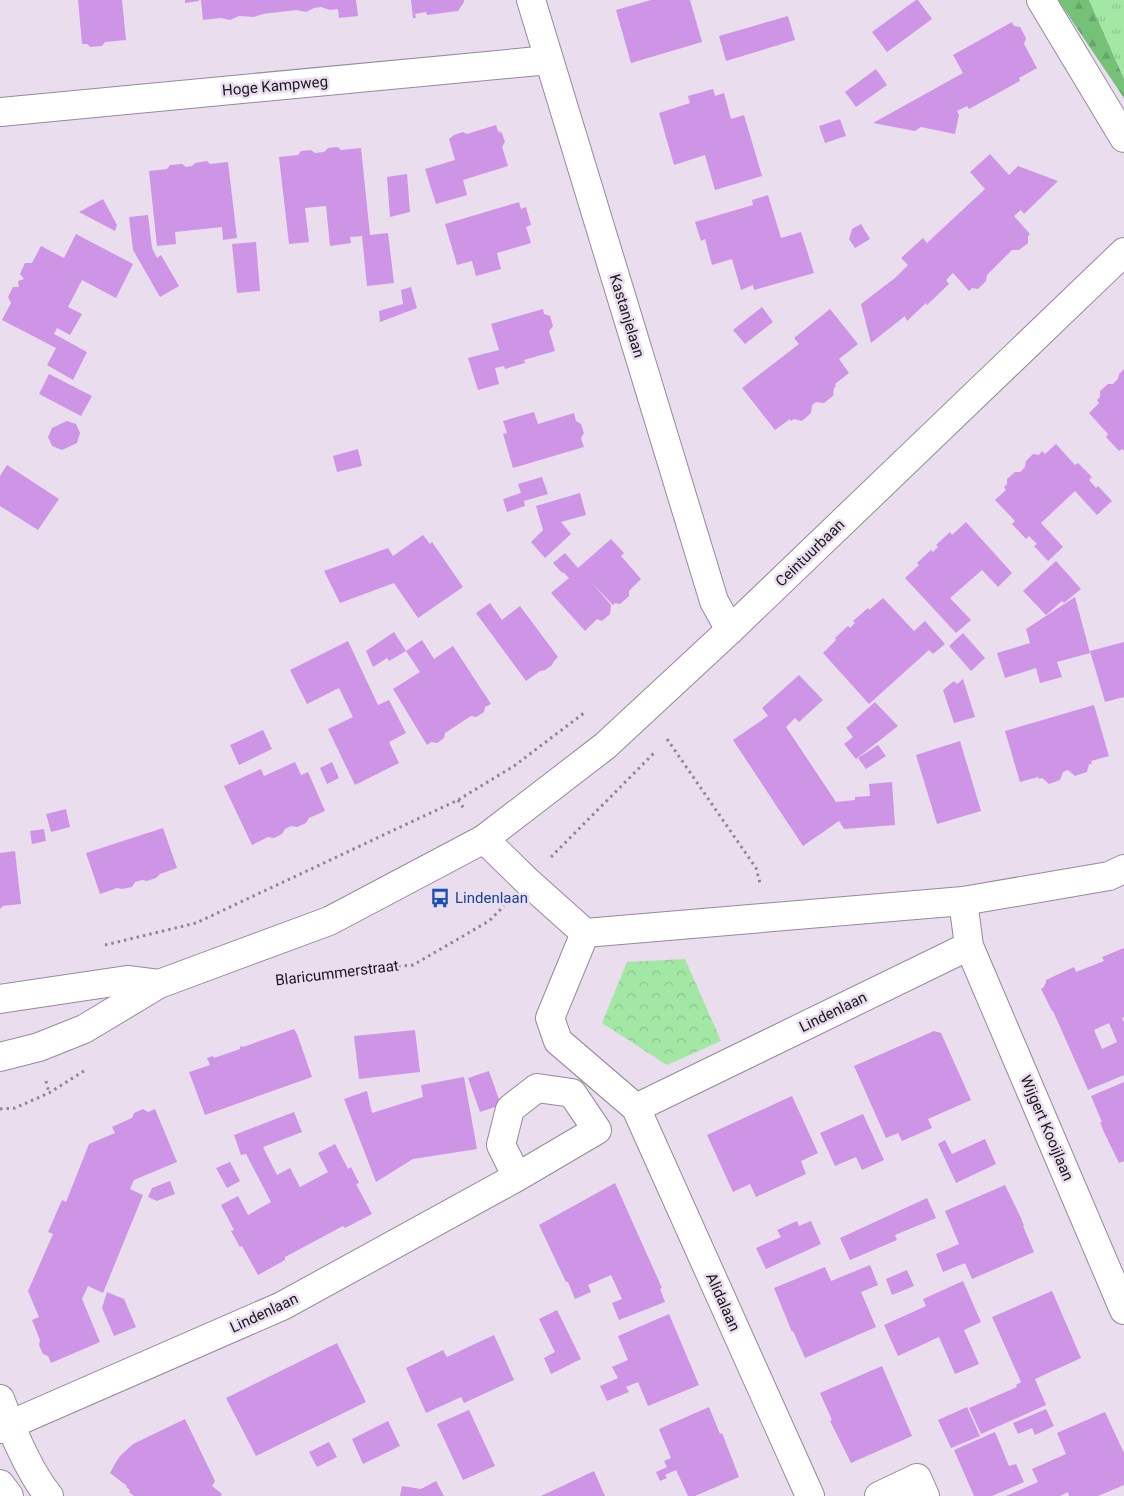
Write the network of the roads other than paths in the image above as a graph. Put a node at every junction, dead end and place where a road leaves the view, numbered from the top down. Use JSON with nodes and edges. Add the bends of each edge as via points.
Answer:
{"nodes":[{"id":1,"x":532,"y":0,"type":"edge"},
{"id":2,"x":1041,"y":0,"type":"edge"},
{"id":3,"x":549,"y":60,"type":"junction"},
{"id":4,"x":0,"y":112,"type":"edge"},
{"id":5,"x":1124,"y":138,"type":"edge"},
{"id":6,"x":1124,"y":252,"type":"edge"},
{"id":7,"x":730,"y":630,"type":"junction"},
{"id":8,"x":484,"y":839,"type":"junction"},
{"id":9,"x":1124,"y":869,"type":"edge"},
{"id":10,"x":963,"y":901,"type":"junction"},
{"id":11,"x":585,"y":933,"type":"junction"},
{"id":12,"x":969,"y":946,"type":"junction"},
{"id":13,"x":159,"y":984,"type":"junction"},
{"id":14,"x":0,"y":998,"type":"edge"},
{"id":15,"x":0,"y":1057,"type":"edge"},
{"id":16,"x":636,"y":1108,"type":"junction"},
{"id":17,"x":517,"y":1177,"type":"dead end"},
{"id":18,"x":1124,"y":1310,"type":"edge"},
{"id":19,"x":0,"y":1399,"type":"edge"},
{"id":20,"x":5,"y":1427,"type":"edge"},
{"id":21,"x":0,"y":1484,"type":"edge"},
{"id":22,"x":9,"y":1496,"type":"edge"},
{"id":23,"x":49,"y":1496,"type":"edge"},
{"id":24,"x":810,"y":1496,"type":"edge"},
{"id":25,"x":879,"y":1496,"type":"edge"},
{"id":26,"x":925,"y":1496,"type":"edge"}],
"edges":[{"from":1,"to":3,"type":"street","name":"Kastanjelaan"},
{"from":2,"to":5,"type":"street"},
{"from":3,"to":4,"type":"street","name":"Hoge Kampweg"},
{"from":3,"to":7,"type":"street","name":"Kastanjelaan","via":[[714,602]]},
{"from":6,"to":7,"type":"street","name":"Ceintuurbaan"},
{"from":7,"to":8,"type":"street","name":"Ceintuurbaan","via":[[605,746]]},
{"from":8,"to":11,"type":"street"},
{"from":8,"to":13,"type":"street","via":[[329,922]]},
{"from":9,"to":10,"type":"street","via":[[1109,876]]},
{"from":10,"to":11,"type":"street"},
{"from":10,"to":12,"type":"street"},
{"from":11,"to":16,"type":"street","via":[[550,1018],[558,1041]]},
{"from":12,"to":16,"type":"street","name":"Lindenlaan"},
{"from":12,"to":18,"type":"street","name":"Wijgert Kooijlaan"},
{"from":13,"to":14,"type":"street","via":[[127,980]]},
{"from":13,"to":15,"type":"street","via":[[84,1029],[39,1047]]},
{"from":16,"to":24,"type":"street","name":"Alidalaan"},
{"from":17,"to":20,"type":"street","name":"Lindenlaan","via":[[282,1306]]},
{"from":19,"to":20,"type":"street"},
{"from":20,"to":23,"type":"street"},
{"from":21,"to":22,"type":"street"},
{"from":25,"to":26,"type":"street","via":[[917,1478]]}]}
